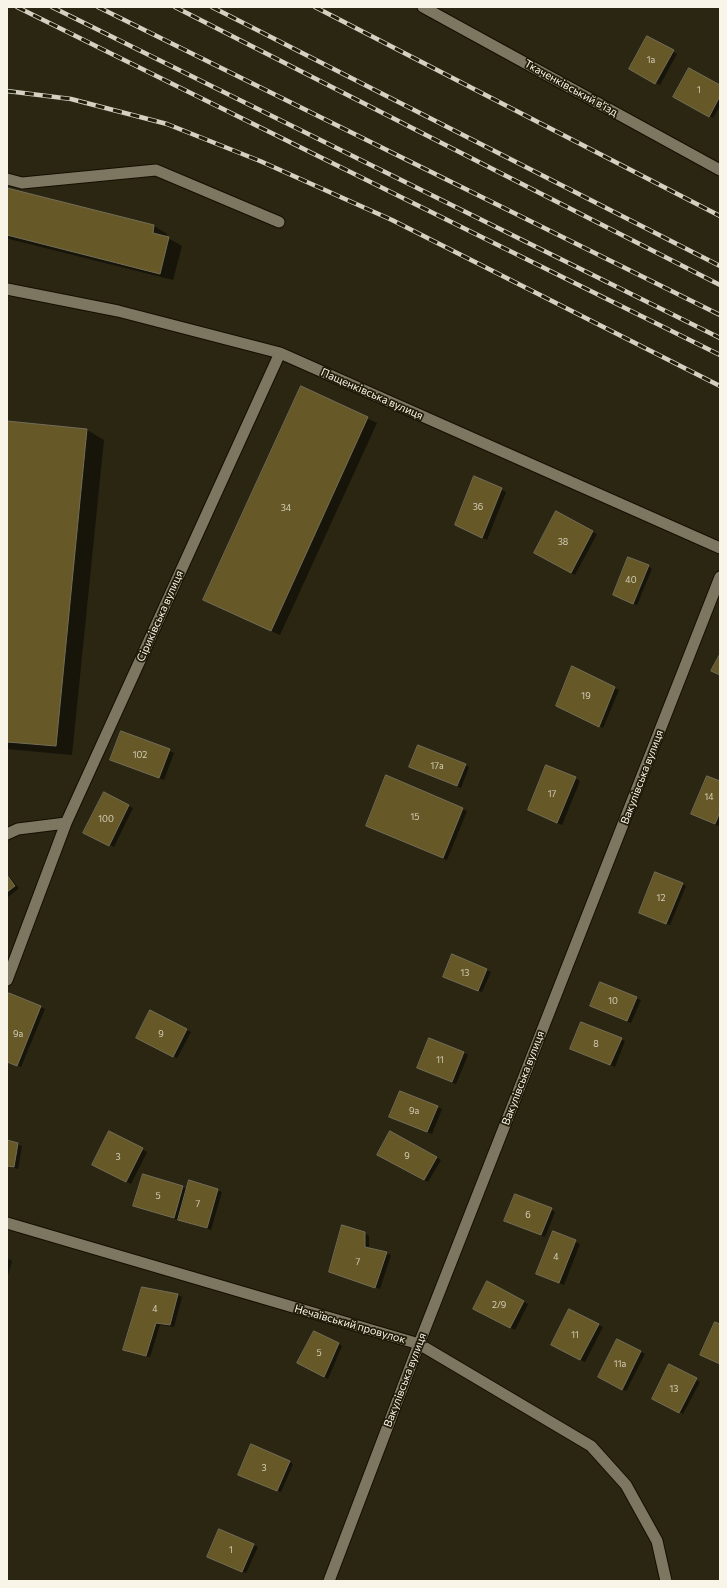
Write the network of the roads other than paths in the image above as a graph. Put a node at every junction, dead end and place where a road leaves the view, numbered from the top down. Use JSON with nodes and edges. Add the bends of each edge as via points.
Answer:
{"nodes":[{"id":1,"x":429,"y":8,"type":"edge"},
{"id":2,"x":720,"y":170,"type":"edge"},
{"id":3,"x":7,"y":179,"type":"edge"},
{"id":4,"x":279,"y":222,"type":"dead end"},
{"id":5,"x":7,"y":288,"type":"edge"},
{"id":6,"x":280,"y":353,"type":"junction"},
{"id":7,"x":720,"y":548,"type":"edge"},
{"id":8,"x":720,"y":577,"type":"edge"},
{"id":9,"x":66,"y":823,"type":"junction"},
{"id":10,"x":7,"y":834,"type":"edge"},
{"id":11,"x":7,"y":980,"type":"edge"},
{"id":12,"x":7,"y":1223,"type":"edge"},
{"id":13,"x":419,"y":1344,"type":"junction"},
{"id":14,"x":329,"y":1581,"type":"edge"},
{"id":15,"x":666,"y":1581,"type":"edge"}],
"edges":[{"from":1,"to":2,"type":"street","name":"Ткаченківський в'їзд"},
{"from":3,"to":4,"type":"street","via":[[22,183],[156,170]]},
{"from":5,"to":6,"type":"street","name":"Пащенківська вулиця","via":[[118,311]]},
{"from":6,"to":7,"type":"street","name":"Пащенківська вулиця"},
{"from":6,"to":9,"type":"street","name":"Сіриківська вулиця"},
{"from":8,"to":13,"type":"street","name":"Вакулівська вулиця"},
{"from":9,"to":10,"type":"street","via":[[18,829]]},
{"from":9,"to":11,"type":"street","name":"Сіриківська вулиця"},
{"from":12,"to":13,"type":"street","name":"Нечаївський провулок"},
{"from":13,"to":14,"type":"street","name":"Вакулівська вулиця"},
{"from":13,"to":15,"type":"street","name":"Нечаївський провулок","via":[[591,1446],[626,1485],[657,1541]]}]}
